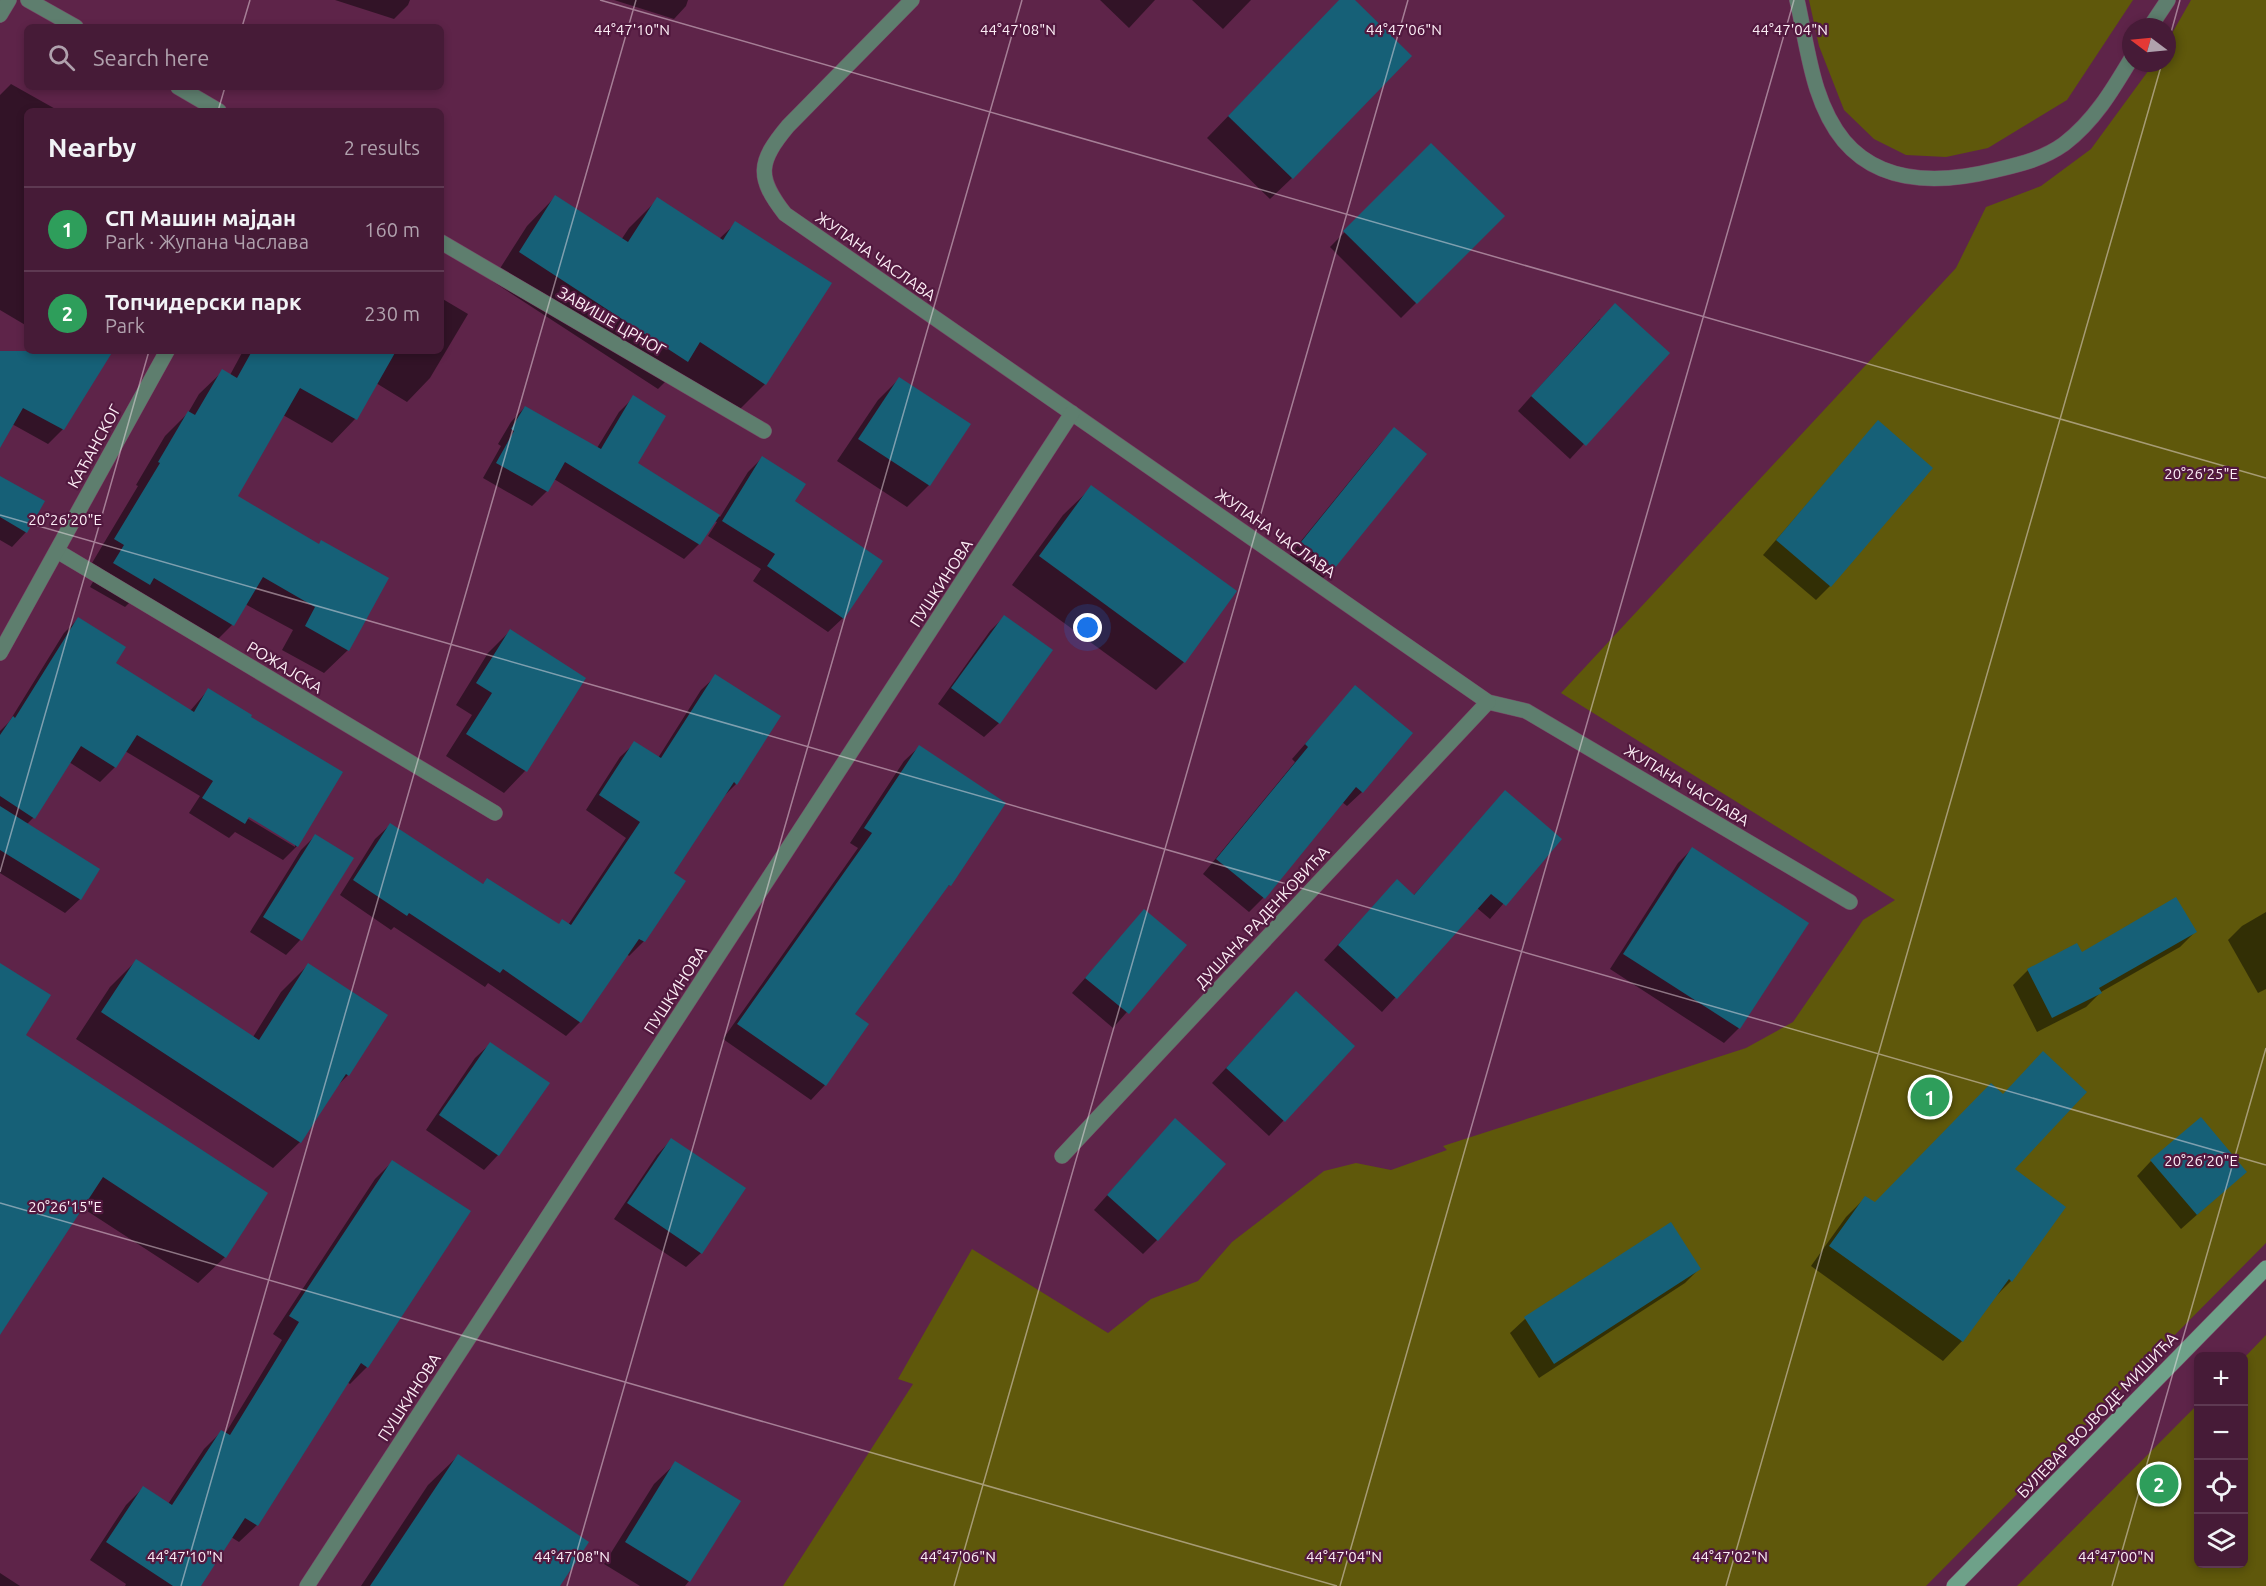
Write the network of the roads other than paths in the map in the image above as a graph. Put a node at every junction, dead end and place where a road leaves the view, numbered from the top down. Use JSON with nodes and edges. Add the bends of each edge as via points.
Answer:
{"nodes":[{"id":1,"x":9,"y":0,"type":"edge"},
{"id":2,"x":28,"y":0,"type":"edge"},
{"id":3,"x":912,"y":0,"type":"edge"},
{"id":4,"x":1797,"y":0,"type":"edge"},
{"id":5,"x":2168,"y":0,"type":"edge"},
{"id":6,"x":0,"y":15,"type":"edge"},
{"id":7,"x":2156,"y":18,"type":"edge"},
{"id":8,"x":71,"y":24,"type":"edge"},
{"id":9,"x":2123,"y":72,"type":"edge"},
{"id":10,"x":183,"y":90,"type":"edge"},
{"id":11,"x":214,"y":108,"type":"edge"},
{"id":12,"x":444,"y":244,"type":"edge"},
{"id":13,"x":165,"y":354,"type":"edge"},
{"id":14,"x":1072,"y":413,"type":"junction"},
{"id":15,"x":764,"y":431,"type":"dead end"},
{"id":16,"x":57,"y":551,"type":"junction"},
{"id":17,"x":0,"y":653,"type":"edge"},
{"id":18,"x":1488,"y":702,"type":"junction"},
{"id":19,"x":495,"y":813,"type":"dead end"},
{"id":20,"x":1850,"y":902,"type":"dead end"},
{"id":21,"x":1062,"y":1156,"type":"dead end"},
{"id":22,"x":2266,"y":1268,"type":"edge"},
{"id":23,"x":307,"y":1586,"type":"edge"},
{"id":24,"x":1954,"y":1586,"type":"edge"}],
"edges":[{"from":1,"to":6,"type":"street"},
{"from":2,"to":8,"type":"street"},
{"from":3,"to":14,"type":"street","name":"ЖУПАНА ЧАСЛАВА","via":[[770,147],[763,170],[771,196],[785,214]]},
{"from":4,"to":9,"type":"street","via":[[1816,87],[1828,116],[1861,159],[1882,170],[1909,176],[1943,180],[1968,177],[2051,153],[2100,109]]},
{"from":5,"to":7,"type":"street"},
{"from":10,"to":11,"type":"street"},
{"from":12,"to":15,"type":"street","name":"ЗАВИШЕ ЦРНОГ"},
{"from":13,"to":16,"type":"street","name":"КАЋАНСКОГ"},
{"from":14,"to":18,"type":"street","name":"ЖУПАНА ЧАСЛАВА"},
{"from":14,"to":23,"type":"street","name":"ПУШКИНОВА"},
{"from":16,"to":17,"type":"street","name":"КАЋАНСКОГ"},
{"from":16,"to":19,"type":"street","name":"РОЖАЈСКА"},
{"from":18,"to":20,"type":"street","name":"ЖУПАНА ЧАСЛАВА","via":[[1526,711]]},
{"from":18,"to":21,"type":"street","name":"ДУШАНА РАДЕНКОВИЋА"},
{"from":22,"to":24,"type":"main road","name":"БУЛЕВАР ВОЈВОДЕ МИШИЋА"}]}
